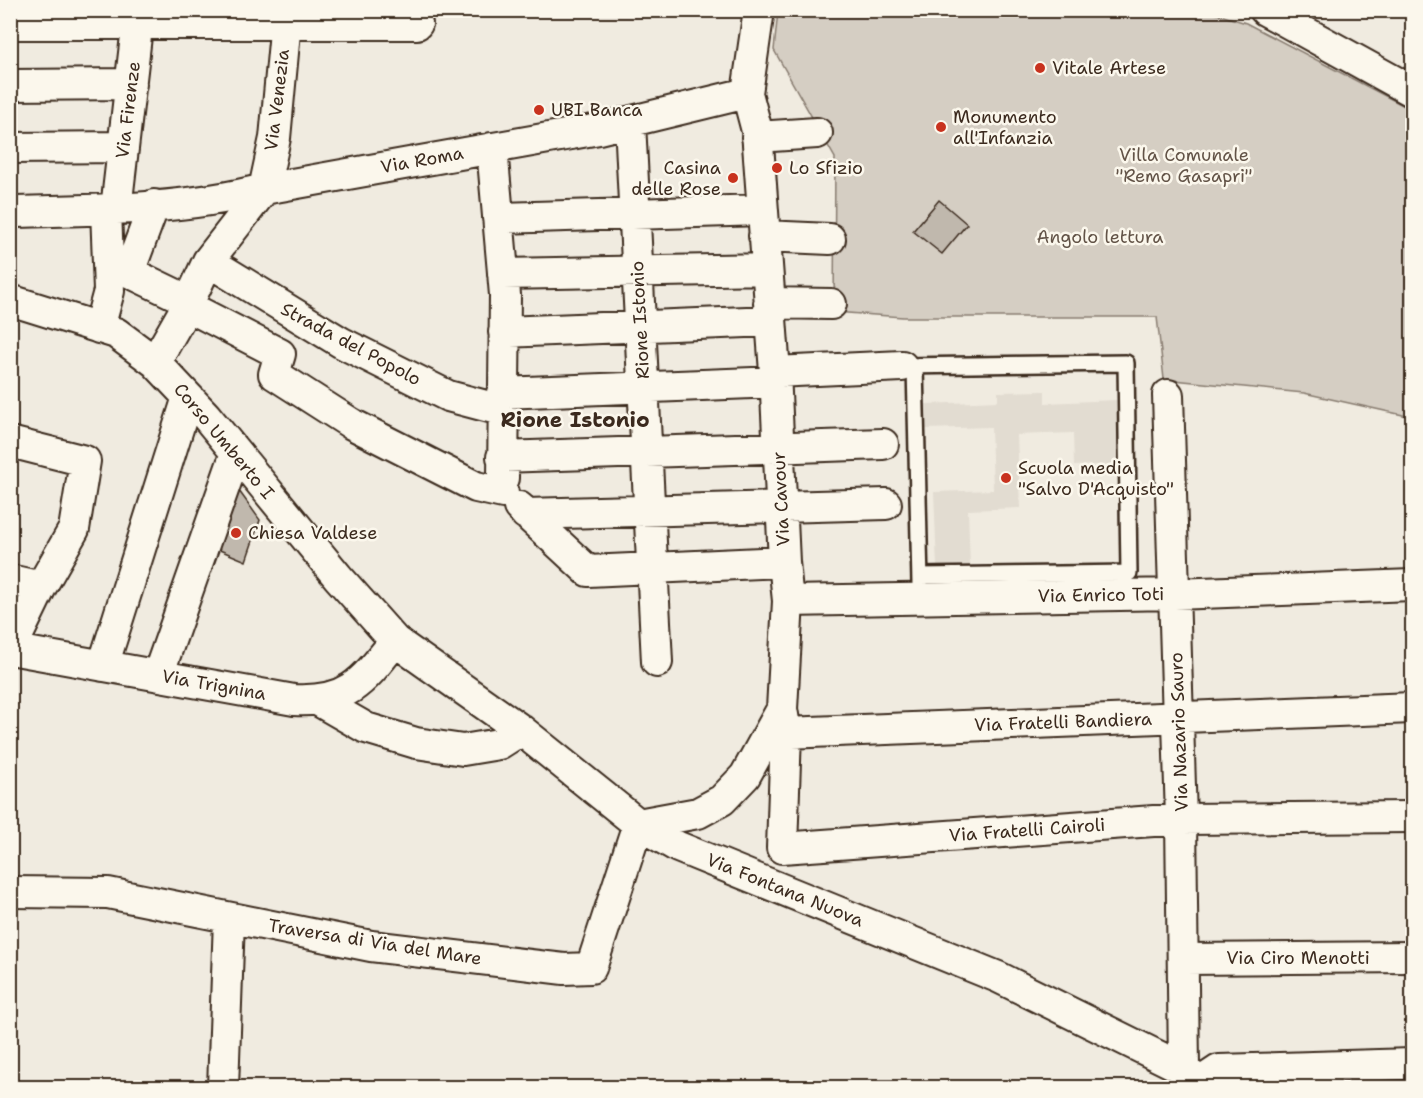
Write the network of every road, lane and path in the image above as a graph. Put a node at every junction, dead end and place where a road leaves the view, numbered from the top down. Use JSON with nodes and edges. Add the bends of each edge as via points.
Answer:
{"nodes":[{"id":1,"x":759,"y":10,"type":"edge"},
{"id":2,"x":1264,"y":10,"type":"edge"},
{"id":3,"x":138,"y":17,"type":"edge"},
{"id":4,"x":286,"y":18,"type":"edge"},
{"id":5,"x":10,"y":24,"type":"edge"},
{"id":6,"x":417,"y":24,"type":"dead end"},
{"id":7,"x":131,"y":84,"type":"junction"},
{"id":8,"x":10,"y":85,"type":"edge"},
{"id":9,"x":1413,"y":91,"type":"edge"},
{"id":10,"x":747,"y":93,"type":"junction"},
{"id":11,"x":630,"y":122,"type":"junction"},
{"id":12,"x":817,"y":133,"type":"dead end"},
{"id":13,"x":757,"y":137,"type":"junction"},
{"id":14,"x":123,"y":147,"type":"junction"},
{"id":15,"x":10,"y":148,"type":"edge"},
{"id":16,"x":492,"y":148,"type":"junction"},
{"id":17,"x":264,"y":189,"type":"junction"},
{"id":18,"x":154,"y":205,"type":"junction"},
{"id":19,"x":111,"y":209,"type":"junction"},
{"id":20,"x":10,"y":212,"type":"edge"},
{"id":21,"x":634,"y":214,"type":"junction"},
{"id":22,"x":498,"y":218,"type":"junction"},
{"id":23,"x":763,"y":223,"type":"junction"},
{"id":24,"x":830,"y":239,"type":"dead end"},
{"id":25,"x":208,"y":261,"type":"junction"},
{"id":26,"x":767,"y":269,"type":"junction"},
{"id":27,"x":119,"y":272,"type":"junction"},
{"id":28,"x":638,"y":273,"type":"junction"},
{"id":29,"x":503,"y":274,"type":"junction"},
{"id":30,"x":10,"y":300,"type":"edge"},
{"id":31,"x":188,"y":304,"type":"junction"},
{"id":32,"x":831,"y":304,"type":"dead end"},
{"id":33,"x":770,"y":312,"type":"junction"},
{"id":34,"x":99,"y":328,"type":"junction"},
{"id":35,"x":640,"y":328,"type":"junction"},
{"id":36,"x":504,"y":332,"type":"junction"},
{"id":37,"x":155,"y":362,"type":"junction"},
{"id":38,"x":909,"y":366,"type":"junction"},
{"id":39,"x":775,"y":377,"type":"junction"},
{"id":40,"x":643,"y":387,"type":"junction"},
{"id":41,"x":1168,"y":395,"type":"dead end"},
{"id":42,"x":188,"y":397,"type":"junction"},
{"id":43,"x":502,"y":402,"type":"junction"},
{"id":44,"x":10,"y":442,"type":"edge"},
{"id":45,"x":884,"y":444,"type":"dead end"},
{"id":46,"x":778,"y":448,"type":"junction"},
{"id":47,"x":646,"y":451,"type":"junction"},
{"id":48,"x":236,"y":453,"type":"junction"},
{"id":49,"x":502,"y":457,"type":"junction"},
{"id":50,"x":503,"y":493,"type":"junction"},
{"id":51,"x":886,"y":504,"type":"dead end"},
{"id":52,"x":781,"y":508,"type":"junction"},
{"id":53,"x":648,"y":509,"type":"junction"},
{"id":54,"x":526,"y":514,"type":"junction"},
{"id":55,"x":784,"y":562,"type":"junction"},
{"id":56,"x":652,"y":568,"type":"junction"},
{"id":57,"x":10,"y":579,"type":"edge"},
{"id":58,"x":1413,"y":585,"type":"edge"},
{"id":59,"x":41,"y":587,"type":"junction"},
{"id":60,"x":920,"y":587,"type":"junction"},
{"id":61,"x":1175,"y":594,"type":"junction"},
{"id":62,"x":789,"y":601,"type":"junction"},
{"id":63,"x":395,"y":640,"type":"junction"},
{"id":64,"x":11,"y":649,"type":"edge"},
{"id":65,"x":657,"y":662,"type":"dead end"},
{"id":66,"x":103,"y":666,"type":"junction"},
{"id":67,"x":158,"y":675,"type":"junction"},
{"id":68,"x":319,"y":701,"type":"junction"},
{"id":69,"x":1413,"y":708,"type":"edge"},
{"id":70,"x":1177,"y":718,"type":"junction"},
{"id":71,"x":784,"y":721,"type":"junction"},
{"id":72,"x":521,"y":730,"type":"junction"},
{"id":73,"x":1413,"y":817,"type":"edge"},
{"id":74,"x":1181,"y":819,"type":"junction"},
{"id":75,"x":638,"y":824,"type":"junction"},
{"id":76,"x":10,"y":892,"type":"edge"},
{"id":77,"x":229,"y":919,"type":"junction"},
{"id":78,"x":1413,"y":957,"type":"edge"},
{"id":79,"x":1184,"y":959,"type":"junction"},
{"id":80,"x":1413,"y":1064,"type":"edge"},
{"id":81,"x":1197,"y":1079,"type":"edge"},
{"id":82,"x":223,"y":1088,"type":"edge"}],
"edges":[{"from":1,"to":10,"type":"street"},
{"from":2,"to":9,"type":"street"},
{"from":3,"to":4,"type":"street"},
{"from":3,"to":5,"type":"street"},
{"from":3,"to":7,"type":"street","name":"Via Firenze"},
{"from":4,"to":6,"type":"street"},
{"from":4,"to":17,"type":"street","name":"Via Venezia","via":[[275,138]]},
{"from":7,"to":8,"type":"street"},
{"from":7,"to":14,"type":"street","name":"Via Firenze"},
{"from":10,"to":11,"type":"street","name":"Via Roma"},
{"from":10,"to":13,"type":"street","name":"Via Cavour"},
{"from":11,"to":16,"type":"street","name":"Via Roma"},
{"from":11,"to":21,"type":"street","name":"Rione Istonio"},
{"from":12,"to":13,"type":"street"},
{"from":13,"to":23,"type":"street","name":"Via Cavour"},
{"from":14,"to":15,"type":"street"},
{"from":14,"to":19,"type":"street","name":"Via Firenze"},
{"from":16,"to":17,"type":"street","name":"Via Roma"},
{"from":16,"to":22,"type":"street"},
{"from":17,"to":18,"type":"street","name":"Via Roma"},
{"from":17,"to":25,"type":"street"},
{"from":18,"to":19,"type":"street","name":"Via Roma"},
{"from":18,"to":27,"type":"street"},
{"from":19,"to":20,"type":"street","name":"Via Roma"},
{"from":19,"to":27,"type":"street","name":"Via Firenze"},
{"from":21,"to":22,"type":"street"},
{"from":21,"to":23,"type":"street"},
{"from":21,"to":28,"type":"street","name":"Rione Istonio"},
{"from":22,"to":29,"type":"street"},
{"from":23,"to":24,"type":"street"},
{"from":23,"to":26,"type":"street","name":"Via Cavour"},
{"from":25,"to":31,"type":"street"},
{"from":25,"to":43,"type":"street","name":"Strada del Popolo","via":[[342,344],[448,396]]},
{"from":26,"to":28,"type":"street"},
{"from":26,"to":33,"type":"street","name":"Via Cavour"},
{"from":27,"to":31,"type":"street"},
{"from":27,"to":34,"type":"street"},
{"from":28,"to":29,"type":"street"},
{"from":28,"to":35,"type":"street","name":"Rione Istonio"},
{"from":29,"to":36,"type":"street"},
{"from":30,"to":34,"type":"street","name":"Corso Umberto I"},
{"from":31,"to":37,"type":"street"},
{"from":31,"to":50,"type":"street","via":[[280,354],[274,374],[352,424],[476,488]]},
{"from":32,"to":33,"type":"street"},
{"from":33,"to":35,"type":"street"},
{"from":33,"to":39,"type":"street","name":"Via Cavour"},
{"from":34,"to":37,"type":"street","name":"Corso Umberto I","via":[[116,333]]},
{"from":35,"to":36,"type":"street"},
{"from":35,"to":40,"type":"street","name":"Rione Istonio"},
{"from":36,"to":43,"type":"street"},
{"from":37,"to":42,"type":"street","name":"Corso Umberto I"},
{"from":38,"to":39,"type":"street","name":"Strada del Popolo"},
{"from":38,"to":60,"type":"lane"},
{"from":38,"to":60,"type":"lane","via":[[1126,363],[1129,573]]},
{"from":39,"to":40,"type":"street","name":"Strada del Popolo"},
{"from":39,"to":46,"type":"street","name":"Via Cavour"},
{"from":40,"to":43,"type":"street","name":"Strada del Popolo"},
{"from":40,"to":47,"type":"street","name":"Rione Istonio"},
{"from":41,"to":61,"type":"street","name":"Via Nazario Sauro"},
{"from":42,"to":48,"type":"street","name":"Corso Umberto I"},
{"from":42,"to":66,"type":"street"},
{"from":43,"to":49,"type":"street"},
{"from":44,"to":59,"type":"street","via":[[85,461],[74,529]]},
{"from":45,"to":46,"type":"street"},
{"from":46,"to":47,"type":"street"},
{"from":46,"to":52,"type":"street","name":"Via Cavour"},
{"from":47,"to":49,"type":"street"},
{"from":47,"to":53,"type":"street","name":"Rione Istonio"},
{"from":48,"to":63,"type":"street","name":"Corso Umberto I"},
{"from":48,"to":67,"type":"street"},
{"from":49,"to":50,"type":"street"},
{"from":50,"to":54,"type":"street"},
{"from":51,"to":52,"type":"street"},
{"from":52,"to":53,"type":"street"},
{"from":52,"to":55,"type":"street","name":"Via Cavour"},
{"from":53,"to":54,"type":"street"},
{"from":53,"to":56,"type":"street","name":"Rione Istonio"},
{"from":54,"to":56,"type":"street","via":[[588,571]]},
{"from":55,"to":56,"type":"street"},
{"from":55,"to":62,"type":"street","name":"Via Cavour"},
{"from":56,"to":65,"type":"street","name":"Rione Istonio"},
{"from":57,"to":59,"type":"street"},
{"from":58,"to":61,"type":"street","name":"Via Enrico Toti"},
{"from":59,"to":64,"type":"street"},
{"from":60,"to":61,"type":"street","name":"Via Enrico Toti"},
{"from":60,"to":62,"type":"street","name":"Via Enrico Toti"},
{"from":61,"to":70,"type":"street","name":"Via Nazario Sauro"},
{"from":62,"to":71,"type":"street","name":"Via Cavour"},
{"from":63,"to":68,"type":"street","name":"Via Trignina","via":[[370,672],[346,693]]},
{"from":63,"to":72,"type":"street","name":"Via Fontana Nuova"},
{"from":64,"to":66,"type":"street","name":"Via Trignina"},
{"from":66,"to":67,"type":"street","name":"Via Trignina"},
{"from":67,"to":68,"type":"street","name":"Via Trignina"},
{"from":68,"to":72,"type":"street","via":[[366,728],[416,743],[463,750],[499,744]]},
{"from":69,"to":70,"type":"street","name":"Via Fratelli Bandiera"},
{"from":70,"to":71,"type":"street","name":"Via Fratelli Bandiera"},
{"from":70,"to":74,"type":"street","name":"Via Nazario Sauro"},
{"from":71,"to":74,"type":"street","name":"Via Fratelli Cairoli","via":[[782,848]]},
{"from":71,"to":75,"type":"street","name":"Via Cavour","via":[[745,776],[722,800],[698,813]]},
{"from":72,"to":75,"type":"street","name":"Via Fontana Nuova"},
{"from":73,"to":74,"type":"street","name":"Via Fratelli Cairoli"},
{"from":74,"to":79,"type":"street","name":"Via Nazario Sauro"},
{"from":75,"to":77,"type":"street","name":"Traversa di Via del Mare","via":[[591,968],[564,969],[371,946]]},
{"from":75,"to":81,"type":"street","name":"Via Fontana Nuova","via":[[678,847],[998,977]]},
{"from":76,"to":77,"type":"street","name":"Traversa di Via del Mare","via":[[108,893]]},
{"from":77,"to":82,"type":"street"},
{"from":78,"to":79,"type":"street","name":"Via Ciro Menotti"},
{"from":79,"to":81,"type":"street","name":"Via Nazario Sauro"},
{"from":80,"to":81,"type":"street","via":[[1219,1070]]}]}
